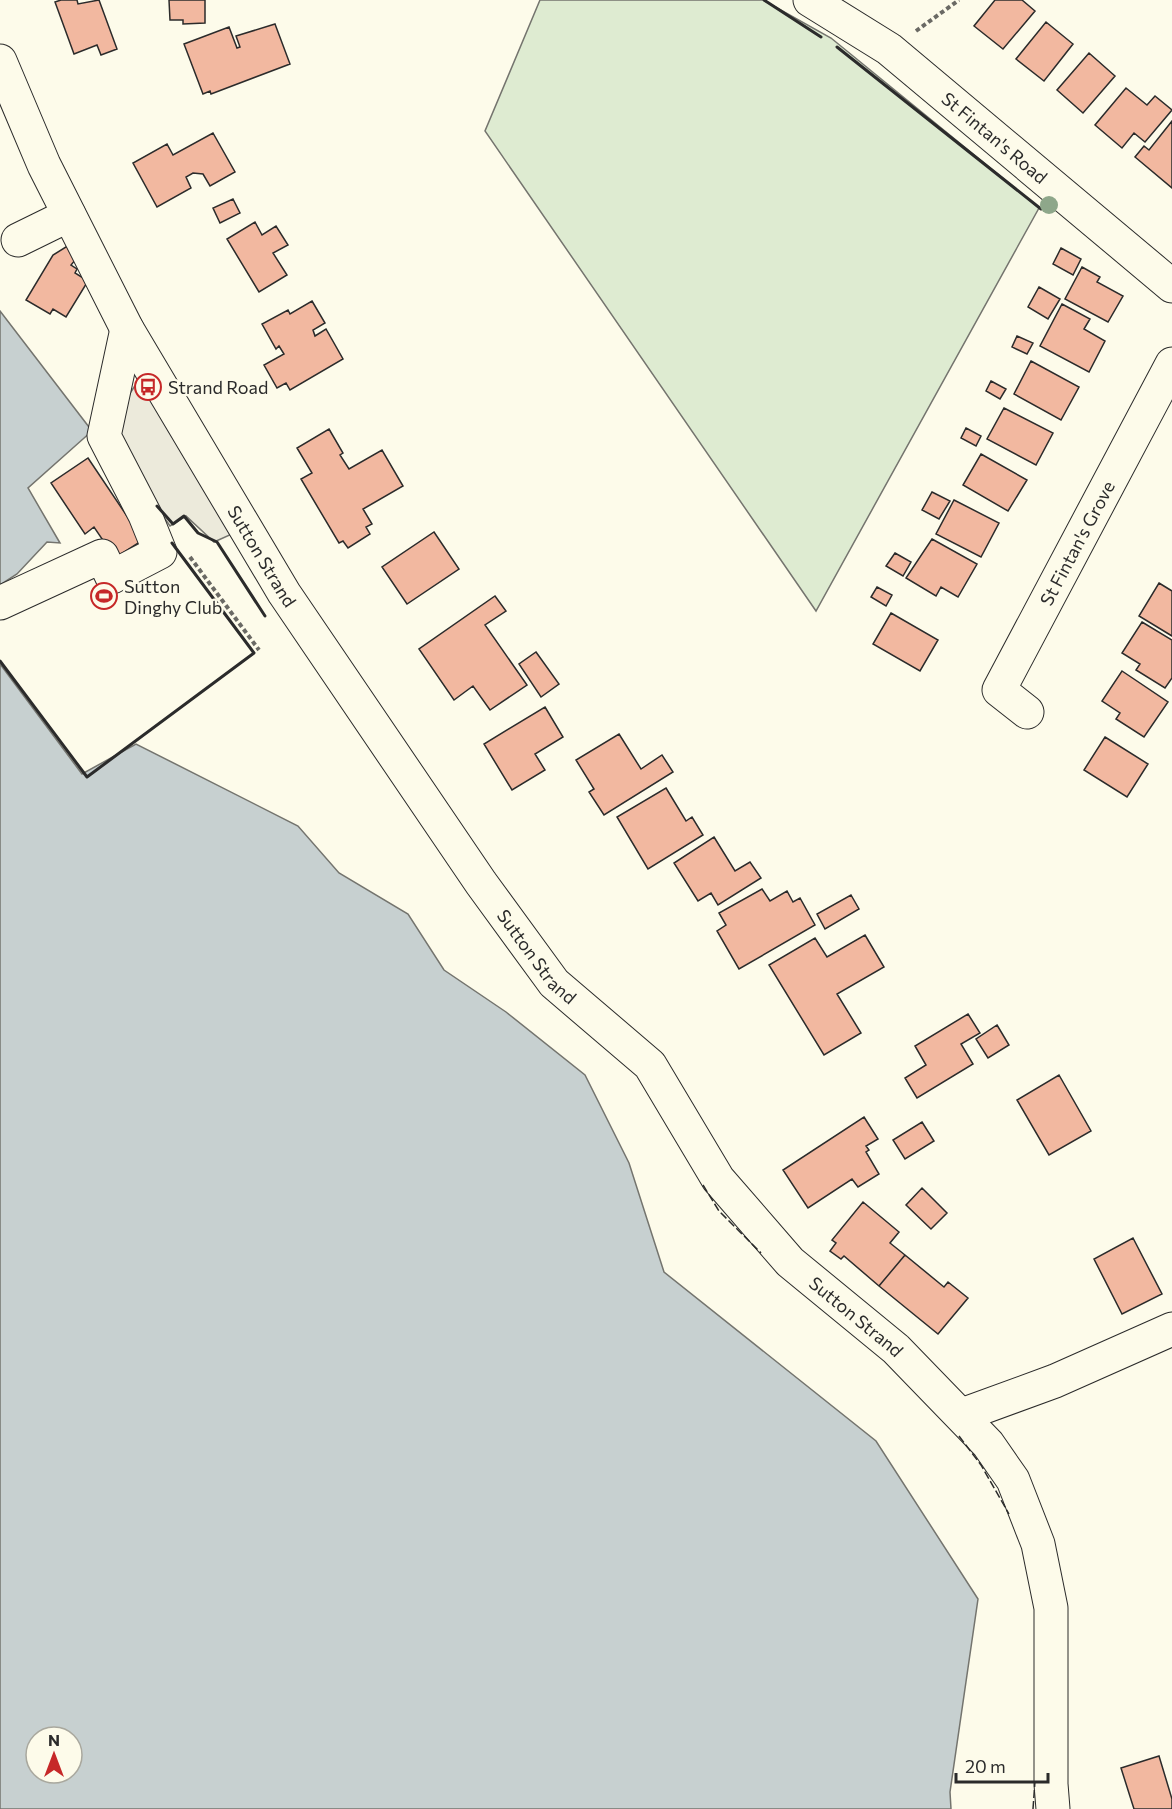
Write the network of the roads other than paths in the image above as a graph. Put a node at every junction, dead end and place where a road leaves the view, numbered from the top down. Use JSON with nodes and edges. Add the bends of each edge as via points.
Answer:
{"nodes":[{"id":1,"x":810,"y":0,"type":"edge"},
{"id":2,"x":0,"y":61,"type":"edge"},
{"id":3,"x":69,"y":215,"type":"junction"},
{"id":4,"x":18,"y":240,"type":"dead end"},
{"id":5,"x":1172,"y":286,"type":"edge"},
{"id":6,"x":128,"y":329,"type":"junction"},
{"id":7,"x":1172,"y":364,"type":"edge"},
{"id":8,"x":0,"y":603,"type":"edge"},
{"id":9,"x":1027,"y":712,"type":"dead end"},
{"id":10,"x":1172,"y":1329,"type":"edge"},
{"id":11,"x":962,"y":1415,"type":"junction"},
{"id":12,"x":1053,"y":1809,"type":"edge"}],
"edges":[{"from":1,"to":5,"type":"street","name":"St Fintan's Road","via":[[889,49]]},
{"from":2,"to":3,"type":"street","name":"Sutton Strand"},
{"from":3,"to":4,"type":"street"},
{"from":3,"to":6,"type":"street","name":"Sutton Strand"},
{"from":6,"to":8,"type":"street","via":[[104,436],[160,552],[112,577],[102,556]]},
{"from":6,"to":11,"type":"street","name":"Sutton Strand","via":[[284,593],[474,874],[554,983],[650,1065],[718,1179],[790,1262],[896,1349]]},
{"from":7,"to":9,"type":"street","name":"St Fintan's Grove","via":[[999,690]]},
{"from":10,"to":11,"type":"street","via":[[1055,1381]]},
{"from":11,"to":12,"type":"street","name":"Sutton Strand","via":[[1013,1480],[1038,1544],[1051,1608]]}]}
